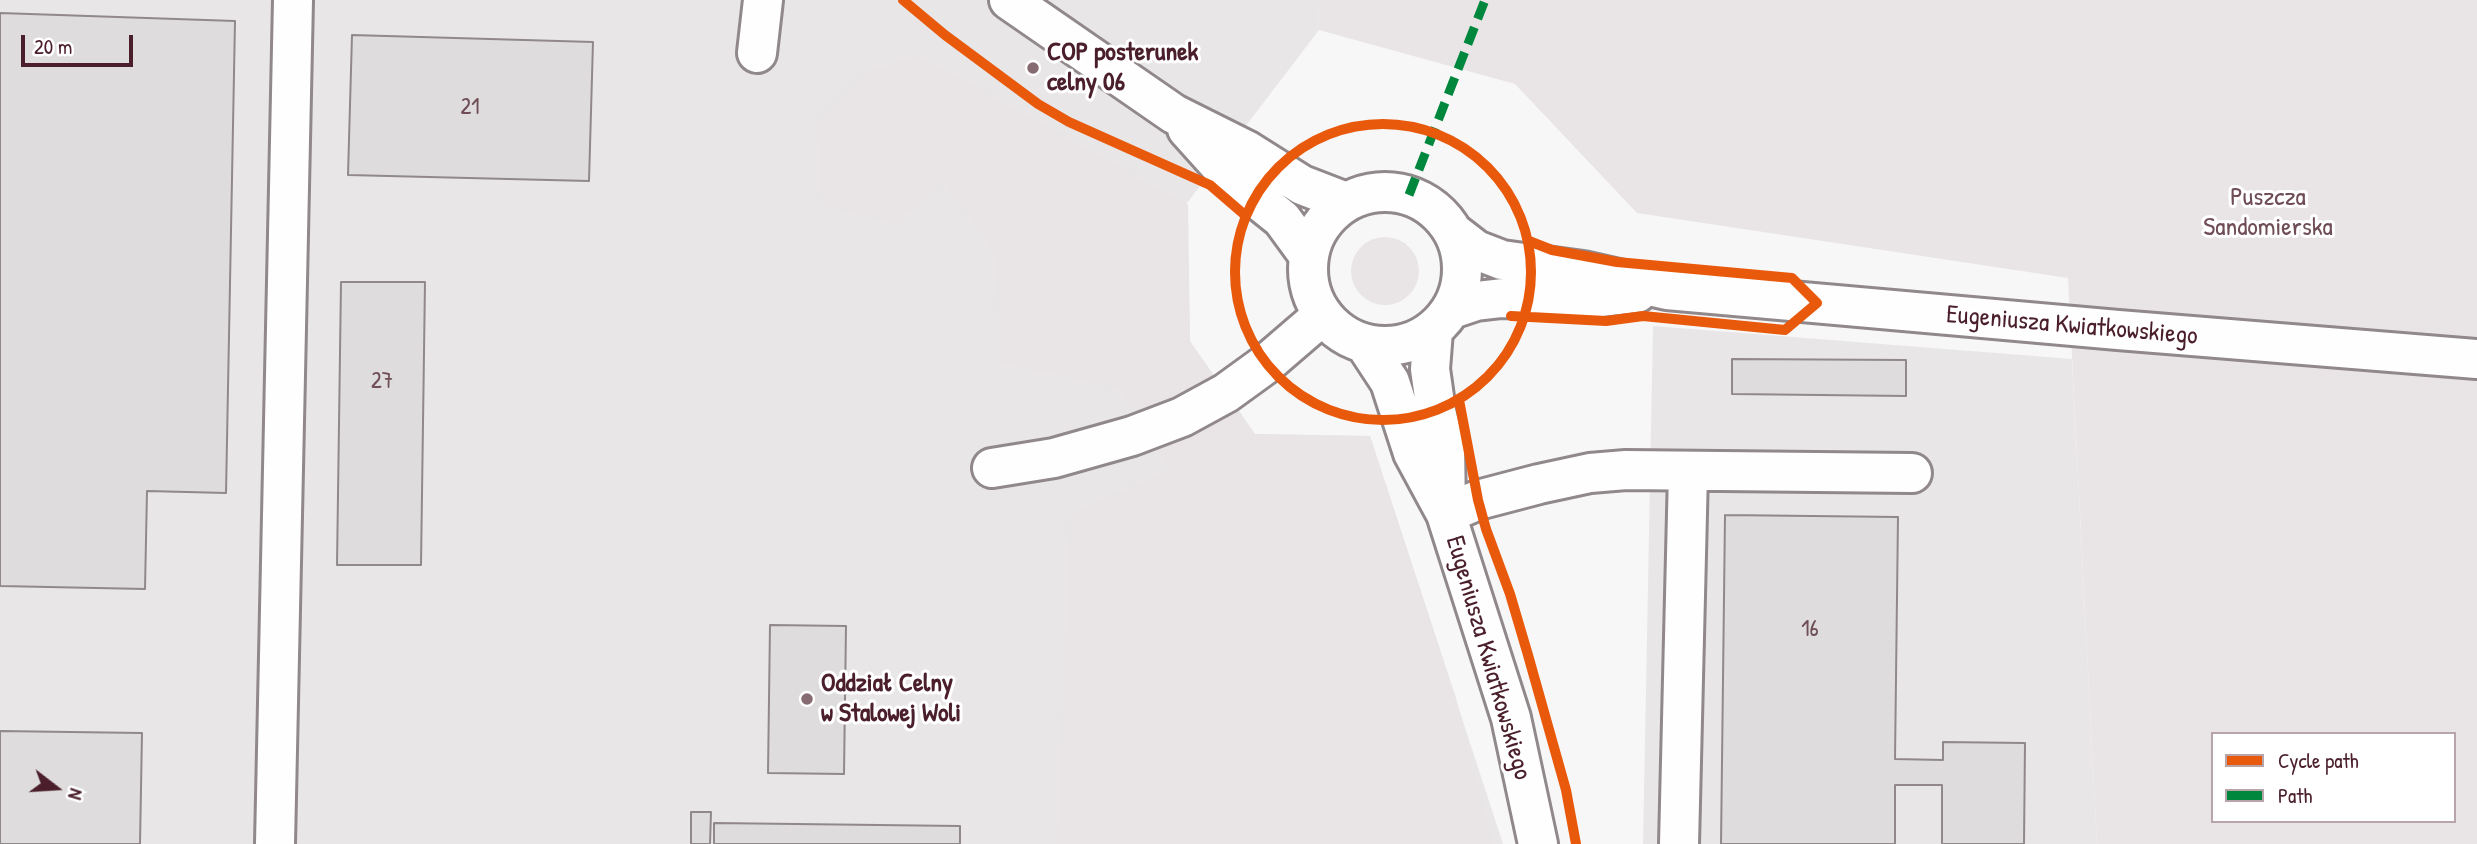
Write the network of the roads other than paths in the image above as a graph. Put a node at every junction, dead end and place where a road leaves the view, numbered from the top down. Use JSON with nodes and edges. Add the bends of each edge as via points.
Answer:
{"nodes":[{"id":1,"x":293,"y":0,"type":"edge"},
{"id":2,"x":763,"y":0,"type":"edge"},
{"id":3,"x":1009,"y":0,"type":"edge"},
{"id":4,"x":757,"y":53,"type":"dead end"},
{"id":5,"x":1174,"y":114,"type":"junction"},
{"id":6,"x":1346,"y":202,"type":"junction"},
{"id":7,"x":1454,"y":233,"type":"junction"},
{"id":8,"x":1309,"y":256,"type":"junction"},
{"id":9,"x":1667,"y":290,"type":"junction"},
{"id":10,"x":1323,"y":316,"type":"junction"},
{"id":11,"x":1442,"y":320,"type":"junction"},
{"id":12,"x":1365,"y":344,"type":"junction"},
{"id":13,"x":2477,"y":359,"type":"edge"},
{"id":14,"x":992,"y":468,"type":"dead end"},
{"id":15,"x":1688,"y":472,"type":"junction"},
{"id":16,"x":1912,"y":473,"type":"dead end"},
{"id":17,"x":1446,"y":514,"type":"junction"},
{"id":18,"x":275,"y":844,"type":"edge"},
{"id":19,"x":1538,"y":844,"type":"edge"},
{"id":20,"x":1679,"y":844,"type":"edge"}],
"edges":[{"from":1,"to":18,"type":"street"},
{"from":2,"to":4,"type":"street"},
{"from":3,"to":5,"type":"street"},
{"from":5,"to":6,"type":"street","via":[[1248,151],[1302,185]]},
{"from":5,"to":8,"type":"street","via":[[1232,179],[1282,219]]},
{"from":6,"to":7,"type":"street","via":[[1377,192],[1409,195],[1443,217]]},
{"from":6,"to":8,"type":"street","via":[[1316,234]]},
{"from":7,"to":9,"type":"street","name":"Eugeniusza Kwiatkowskiego","via":[[1476,250],[1502,260],[1583,271]]},
{"from":7,"to":11,"type":"street","via":[[1462,258],[1462,284]]},
{"from":8,"to":10,"type":"street","via":[[1308,277]]},
{"from":9,"to":11,"type":"street","name":"Eugeniusza Kwiatkowskiego","via":[[1585,299],[1476,301]]},
{"from":9,"to":13,"type":"street","name":"Eugeniusza Kwiatkowskiego"},
{"from":10,"to":12,"type":"street","via":[[1341,334]]},
{"from":10,"to":14,"type":"street","via":[[1236,386],[1182,416],[1054,458]]},
{"from":11,"to":12,"type":"street","via":[[1412,343],[1389,347]]},
{"from":11,"to":17,"type":"street","name":"Eugeniusza Kwiatkowskiego","via":[[1430,369],[1445,447]]},
{"from":12,"to":17,"type":"street","name":"Eugeniusza Kwiatkowskiego","via":[[1390,382],[1413,453]]},
{"from":15,"to":16,"type":"street"},
{"from":15,"to":17,"type":"street","via":[[1590,473],[1478,500]]},
{"from":15,"to":20,"type":"street"},
{"from":17,"to":19,"type":"street","name":"Eugeniusza Kwiatkowskiego","via":[[1511,718]]}]}
